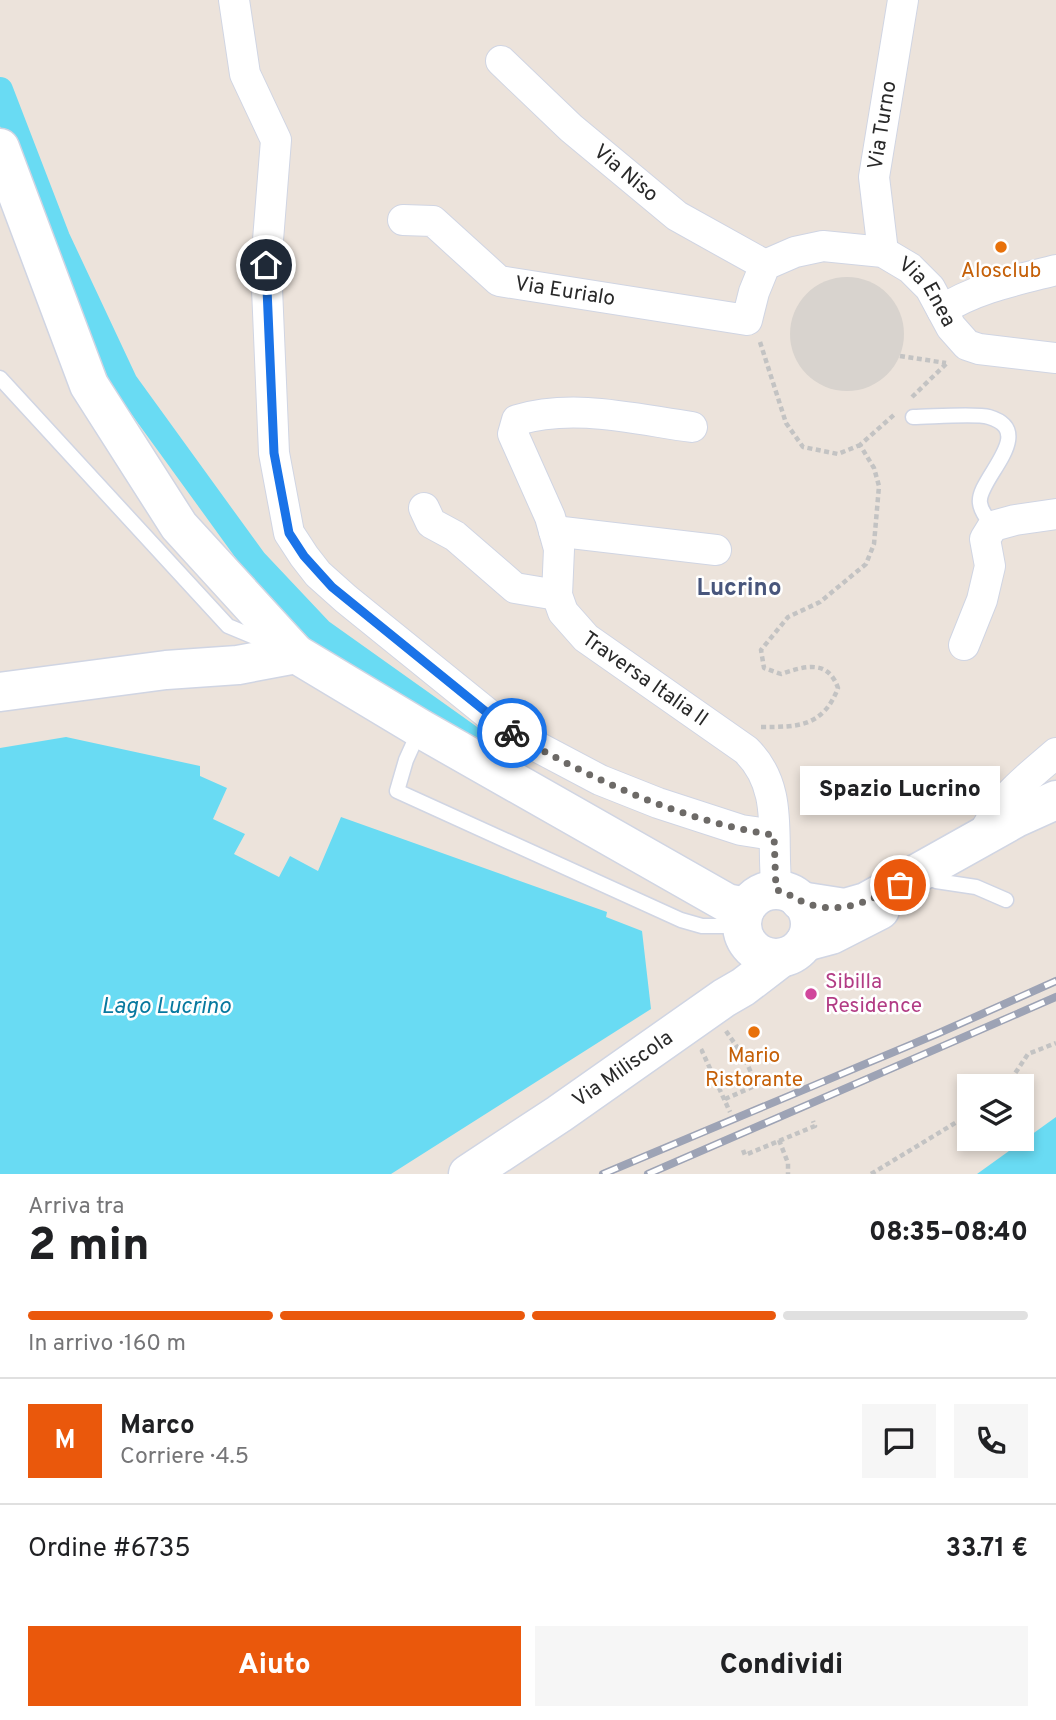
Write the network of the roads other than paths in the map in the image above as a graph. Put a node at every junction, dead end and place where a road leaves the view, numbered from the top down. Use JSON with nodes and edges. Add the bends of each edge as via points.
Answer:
{"nodes":[{"id":1,"x":234,"y":0,"type":"edge"},
{"id":2,"x":903,"y":0,"type":"edge"},
{"id":3,"x":501,"y":61,"type":"dead end"},
{"id":4,"x":0,"y":148,"type":"edge"},
{"id":5,"x":403,"y":220,"type":"dead end"},
{"id":6,"x":883,"y":252,"type":"junction"},
{"id":7,"x":765,"y":265,"type":"junction"},
{"id":8,"x":1056,"y":270,"type":"edge"},
{"id":9,"x":942,"y":310,"type":"junction"},
{"id":10,"x":1056,"y":358,"type":"edge"},
{"id":11,"x":0,"y":378,"type":"edge"},
{"id":12,"x":913,"y":418,"type":"dead end"},
{"id":13,"x":692,"y":427,"type":"dead end"},
{"id":14,"x":424,"y":508,"type":"dead end"},
{"id":15,"x":1056,"y":514,"type":"edge"},
{"id":16,"x":993,"y":526,"type":"junction"},
{"id":17,"x":554,"y":531,"type":"junction"},
{"id":18,"x":716,"y":550,"type":"dead end"},
{"id":19,"x":557,"y":595,"type":"junction"},
{"id":20,"x":964,"y":645,"type":"dead end"},
{"id":21,"x":296,"y":654,"type":"junction"},
{"id":22,"x":0,"y":692,"type":"edge"},
{"id":23,"x":421,"y":729,"type":"junction"},
{"id":24,"x":1056,"y":753,"type":"edge"},
{"id":25,"x":1056,"y":800,"type":"edge"},
{"id":26,"x":1056,"y":818,"type":"edge"},
{"id":27,"x":774,"y":835,"type":"junction"},
{"id":28,"x":982,"y":838,"type":"junction"},
{"id":29,"x":936,"y":881,"type":"junction"},
{"id":30,"x":1006,"y":900,"type":"dead end"},
{"id":31,"x":762,"y":913,"type":"junction"},
{"id":32,"x":793,"y":950,"type":"junction"},
{"id":33,"x":726,"y":1009,"type":"junction"},
{"id":34,"x":468,"y":1174,"type":"edge"}],
"edges":[{"from":1,"to":27,"type":"street","via":[[245,74],[276,140],[266,265],[274,453],[289,533],[318,574],[513,734],[658,803],[741,830]]},
{"from":2,"to":6,"type":"street","name":"Via Turno","via":[[874,177]]},
{"from":3,"to":7,"type":"street","name":"Via Niso","via":[[571,128],[677,216]]},
{"from":4,"to":21,"type":"street","via":[[89,385],[179,526]]},
{"from":5,"to":7,"type":"street","name":"Via Eurialo","via":[[433,221],[499,281],[747,320]]},
{"from":6,"to":7,"type":"street","name":"Via Enea","via":[[823,246]]},
{"from":6,"to":9,"type":"street","name":"Via Enea","via":[[911,268]]},
{"from":8,"to":9,"type":"street","via":[[988,289]]},
{"from":9,"to":10,"type":"street","name":"Via Enea","via":[[957,354],[979,349]]},
{"from":11,"to":21,"type":"lane","via":[[228,626]]},
{"from":12,"to":16,"type":"lane","via":[[987,416],[1007,431],[1000,464],[980,493],[980,504]]},
{"from":13,"to":17,"type":"street","via":[[570,411],[517,420],[513,434]]},
{"from":14,"to":19,"type":"street","via":[[431,523],[455,536],[515,588]]},
{"from":15,"to":16,"type":"street"},
{"from":16,"to":20,"type":"street","via":[[985,539],[988,577]]},
{"from":17,"to":18,"type":"street"},
{"from":17,"to":19,"type":"street","via":[[559,549]]},
{"from":19,"to":27,"type":"street","name":"Traversa Italia II","via":[[563,612],[586,638],[746,750],[763,769],[770,788]]},
{"from":21,"to":22,"type":"street","via":[[238,666],[166,670]]},
{"from":21,"to":23,"type":"street"},
{"from":23,"to":31,"type":"street","via":[[727,903]]},
{"from":23,"to":31,"type":"lane","via":[[397,791],[681,920],[702,926]]},
{"from":24,"to":28,"type":"street","via":[[1010,792]]},
{"from":25,"to":28,"type":"street"},
{"from":26,"to":29,"type":"street","name":"Via Miliscola"},
{"from":27,"to":31,"type":"street","name":"Traversa Italia II"},
{"from":28,"to":31,"type":"street","via":[[866,902],[845,908]]},
{"from":29,"to":30,"type":"lane","via":[[976,887]]},
{"from":29,"to":32,"type":"street","name":"Via Miliscola"},
{"from":31,"to":32,"type":"street","via":[[751,948],[765,957]]},
{"from":31,"to":32,"type":"street","via":[[810,921]]},
{"from":31,"to":33,"type":"street"},
{"from":32,"to":33,"type":"street","name":"Via Miliscola","via":[[743,987]]},
{"from":33,"to":34,"type":"street","name":"Via Miliscola"}]}
